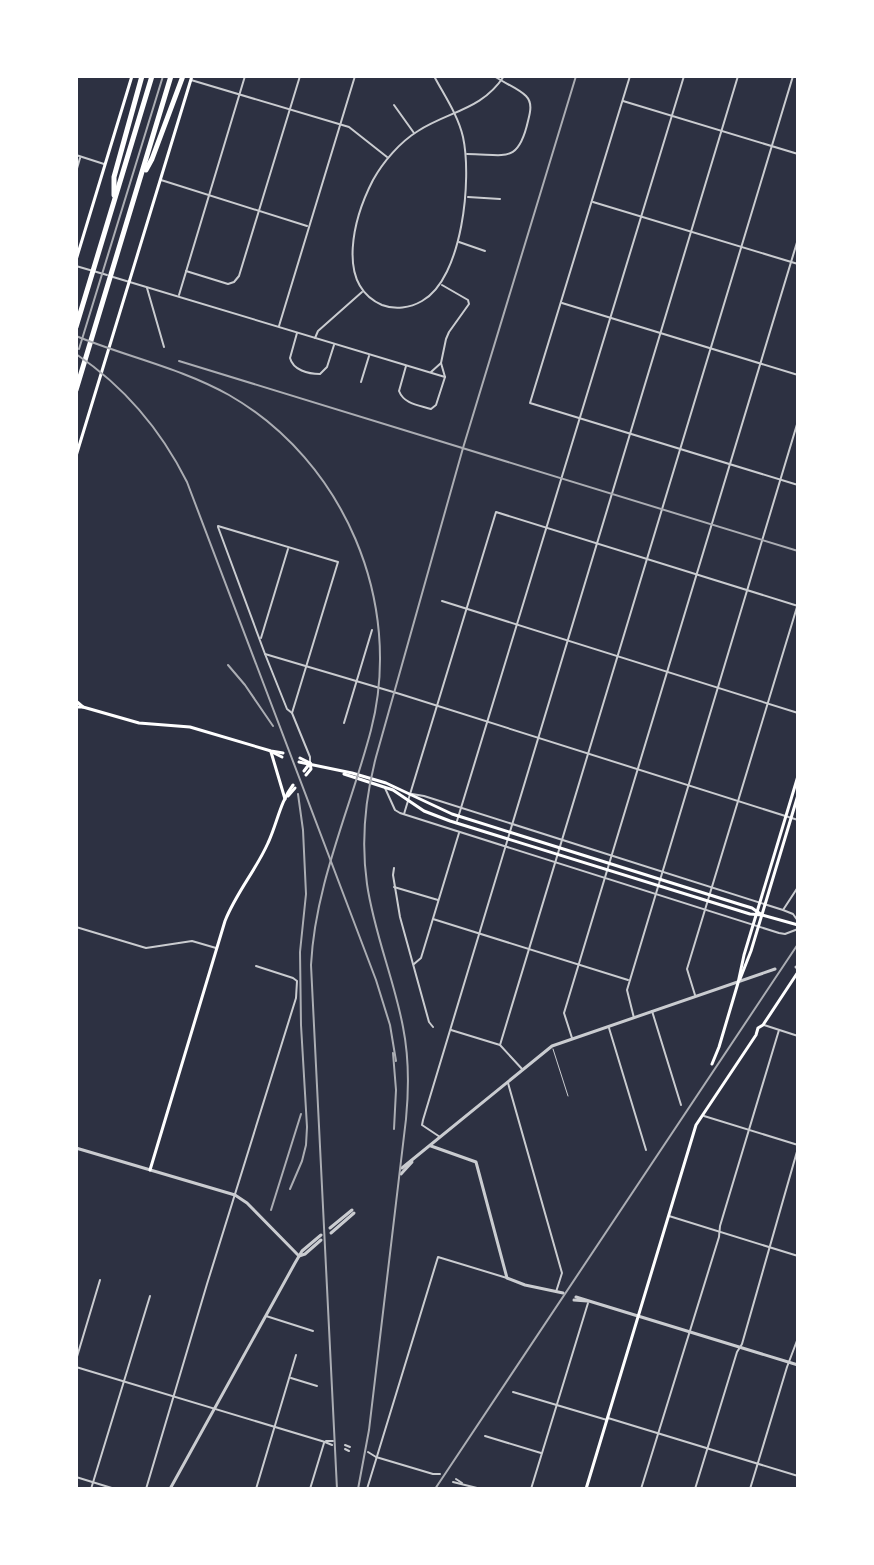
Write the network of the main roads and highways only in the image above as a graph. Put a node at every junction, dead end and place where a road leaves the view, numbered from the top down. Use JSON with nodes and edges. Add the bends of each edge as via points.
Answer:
{"nodes":[{"id":1,"x":132,"y":76,"type":"edge"},
{"id":2,"x":142,"y":76,"type":"edge"},
{"id":3,"x":152,"y":76,"type":"edge"},
{"id":4,"x":171,"y":76,"type":"edge"},
{"id":5,"x":183,"y":76,"type":"edge"},
{"id":6,"x":191,"y":78,"type":"edge"},
{"id":7,"x":141,"y":178,"type":"junction"},
{"id":8,"x":114,"y":201,"type":"junction"},
{"id":9,"x":76,"y":263,"type":"edge"},
{"id":10,"x":76,"y":327,"type":"edge"},
{"id":11,"x":76,"y":390,"type":"edge"},
{"id":12,"x":76,"y":456,"type":"edge"},
{"id":13,"x":76,"y":701,"type":"edge"},
{"id":14,"x":76,"y":707,"type":"edge"},
{"id":15,"x":83,"y":707,"type":"junction"},
{"id":16,"x":271,"y":751,"type":"junction"},
{"id":17,"x":283,"y":755,"type":"dead end"},
{"id":18,"x":300,"y":760,"type":"dead end"},
{"id":19,"x":310,"y":763,"type":"junction"},
{"id":20,"x":337,"y":770,"type":"junction"},
{"id":21,"x":305,"y":773,"type":"dead end"},
{"id":22,"x":798,"y":776,"type":"edge"},
{"id":23,"x":294,"y":786,"type":"dead end"},
{"id":24,"x":798,"y":795,"type":"edge"},
{"id":25,"x":285,"y":799,"type":"junction"},
{"id":26,"x":788,"y":817,"type":"junction"},
{"id":27,"x":758,"y":914,"type":"junction"},
{"id":28,"x":798,"y":926,"type":"edge"},
{"id":29,"x":798,"y":972,"type":"edge"},
{"id":30,"x":796,"y":980,"type":"edge"},
{"id":31,"x":712,"y":1064,"type":"dead end"},
{"id":32,"x":704,"y":1105,"type":"dead end"},
{"id":33,"x":701,"y":1110,"type":"dead end"},
{"id":34,"x":702,"y":1116,"type":"junction"},
{"id":35,"x":150,"y":1170,"type":"road end"},
{"id":36,"x":586,"y":1489,"type":"edge"}],
"edges":[{"from":1,"to":9,"type":"main road"},
{"from":2,"to":8,"type":"highway","via":[[114,177]]},
{"from":3,"to":8,"type":"highway"},
{"from":4,"to":7,"type":"highway"},
{"from":5,"to":7,"type":"highway"},
{"from":6,"to":12,"type":"main road"},
{"from":7,"to":11,"type":"highway"},
{"from":8,"to":10,"type":"highway"},
{"from":13,"to":15,"type":"main road"},
{"from":14,"to":15,"type":"main road"},
{"from":15,"to":16,"type":"main road","via":[[139,723],[190,727]]},
{"from":16,"to":17,"type":"main road"},
{"from":16,"to":25,"type":"main road"},
{"from":18,"to":19,"type":"main road"},
{"from":19,"to":20,"type":"main road"},
{"from":19,"to":21,"type":"main road"},
{"from":20,"to":27,"type":"main road","via":[[386,783],[438,809]]},
{"from":20,"to":27,"type":"main road","via":[[384,787],[435,816]]},
{"from":22,"to":26,"type":"main road"},
{"from":23,"to":25,"type":"main road"},
{"from":24,"to":26,"type":"main road"},
{"from":25,"to":35,"type":"main road","via":[[267,845],[232,905]]},
{"from":26,"to":27,"type":"main road"},
{"from":27,"to":28,"type":"main road"},
{"from":27,"to":31,"type":"main road"},
{"from":29,"to":30,"type":"main road"},
{"from":30,"to":34,"type":"main road"},
{"from":32,"to":34,"type":"main road"},
{"from":33,"to":34,"type":"main road"},
{"from":34,"to":36,"type":"main road"}]}
